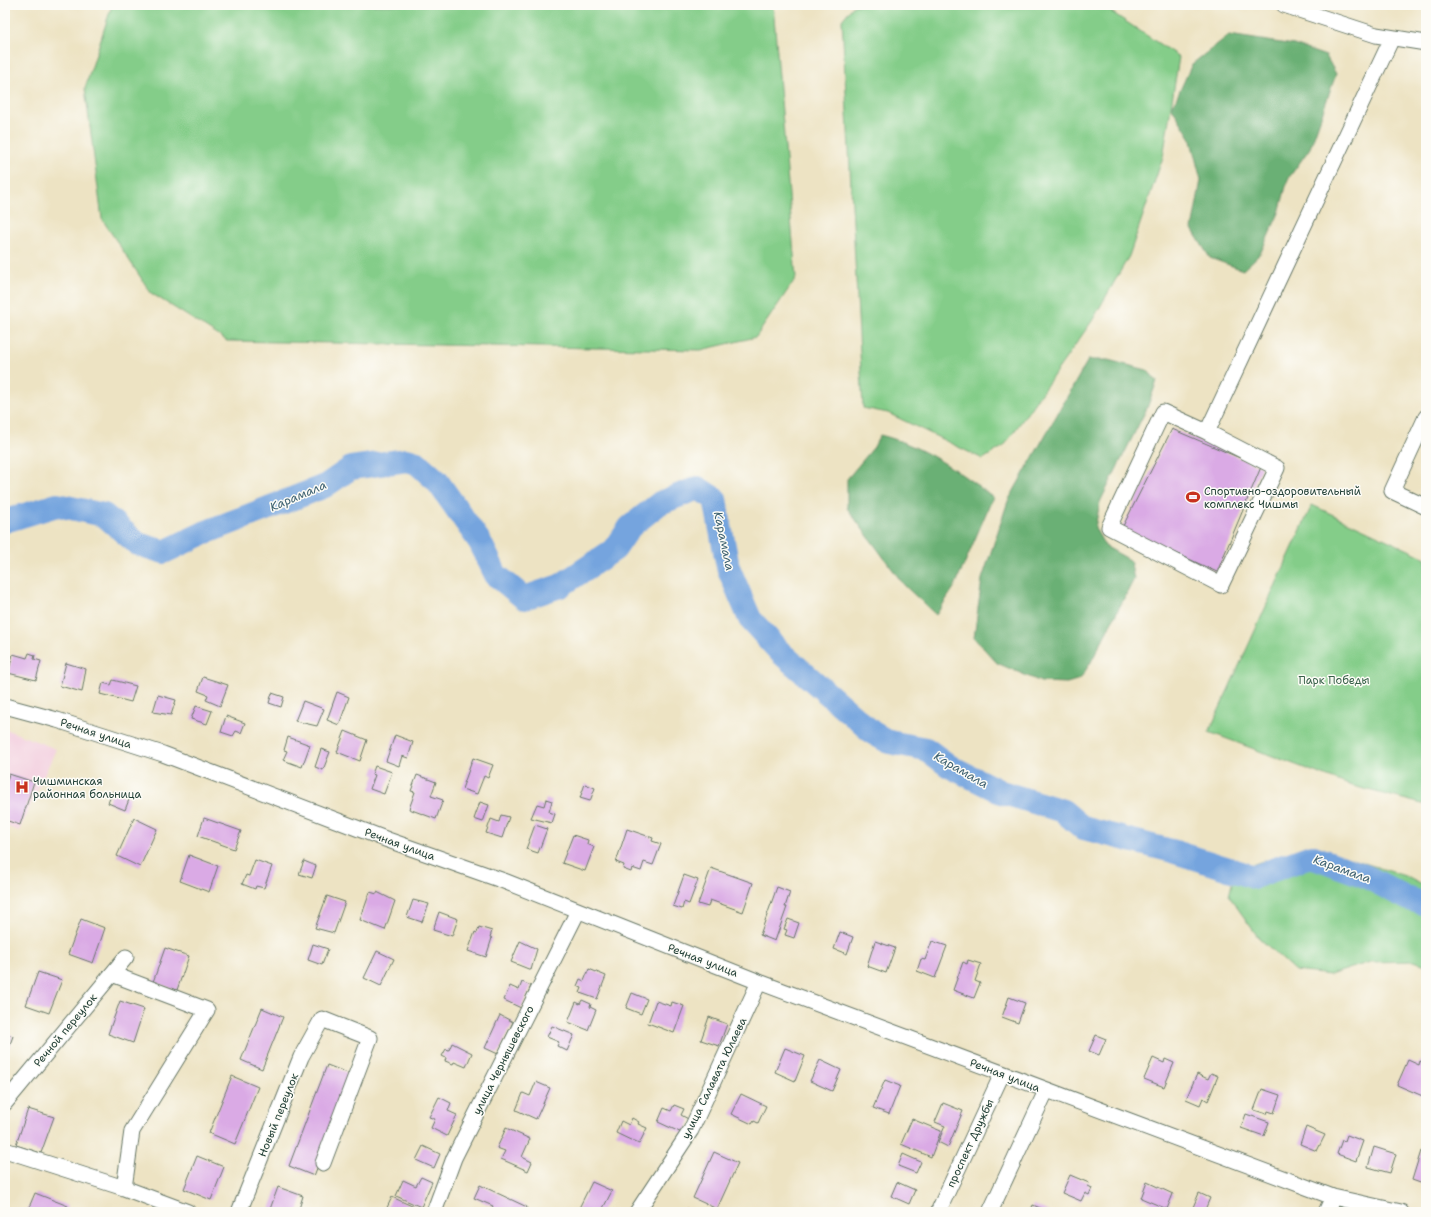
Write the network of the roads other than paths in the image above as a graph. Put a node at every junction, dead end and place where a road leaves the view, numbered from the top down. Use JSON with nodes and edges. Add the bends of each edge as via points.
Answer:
{"nodes":[{"id":1,"x":1284,"y":5,"type":"edge"},
{"id":2,"x":1392,"y":38,"type":"junction"},
{"id":3,"x":1426,"y":43,"type":"edge"},
{"id":4,"x":1426,"y":417,"type":"edge"},
{"id":5,"x":1207,"y":432,"type":"junction"},
{"id":6,"x":1426,"y":507,"type":"edge"},
{"id":7,"x":5,"y":706,"type":"edge"},
{"id":8,"x":578,"y":910,"type":"junction"},
{"id":9,"x":126,"y":957,"type":"dead end"},
{"id":10,"x":112,"y":974,"type":"junction"},
{"id":11,"x":759,"y":982,"type":"junction"},
{"id":12,"x":1002,"y":1074,"type":"junction"},
{"id":13,"x":1046,"y":1091,"type":"junction"},
{"id":14,"x":5,"y":1103,"type":"edge"},
{"id":15,"x":5,"y":1150,"type":"edge"},
{"id":16,"x":323,"y":1163,"type":"dead end"},
{"id":17,"x":124,"y":1188,"type":"junction"},
{"id":18,"x":1333,"y":1197,"type":"junction"},
{"id":19,"x":1374,"y":1209,"type":"edge"},
{"id":20,"x":188,"y":1212,"type":"edge"},
{"id":21,"x":238,"y":1212,"type":"edge"},
{"id":22,"x":434,"y":1212,"type":"edge"},
{"id":23,"x":637,"y":1212,"type":"edge"},
{"id":24,"x":938,"y":1212,"type":"edge"},
{"id":25,"x":990,"y":1212,"type":"edge"},
{"id":26,"x":1326,"y":1212,"type":"edge"},
{"id":27,"x":1401,"y":1212,"type":"edge"}],
"edges":[{"from":1,"to":2,"type":"street"},
{"from":2,"to":3,"type":"street"},
{"from":2,"to":5,"type":"street"},
{"from":4,"to":6,"type":"street","via":[[1392,491]]},
{"from":5,"to":5,"type":"street","via":[[1163,412],[1109,527],[1221,585],[1277,468]]},
{"from":7,"to":8,"type":"street","name":"Речная улица","via":[[163,754]]},
{"from":8,"to":11,"type":"street","name":"Речная улица"},
{"from":8,"to":22,"type":"street","name":"улица Чернышевского","via":[[454,1158]]},
{"from":9,"to":10,"type":"street","name":"Речной переулок"},
{"from":10,"to":14,"type":"street","name":"Речной переулок"},
{"from":10,"to":17,"type":"street","via":[[207,1010],[132,1131]]},
{"from":11,"to":12,"type":"street","name":"Речная улица"},
{"from":11,"to":23,"type":"street","name":"улица Салавата Юлаева","via":[[691,1130]]},
{"from":12,"to":13,"type":"street","name":"Речная улица"},
{"from":12,"to":24,"type":"street","name":"проспект Дружбы"},
{"from":13,"to":18,"type":"street","name":"Речная улица"},
{"from":13,"to":25,"type":"street"},
{"from":15,"to":17,"type":"street"},
{"from":16,"to":21,"type":"street","name":"Новый переулок","via":[[370,1038],[322,1020],[301,1057]]},
{"from":17,"to":20,"type":"street"},
{"from":18,"to":19,"type":"street","name":"Речная улица"},
{"from":18,"to":26,"type":"street"},
{"from":19,"to":27,"type":"street","name":"Речная улица"}]}
